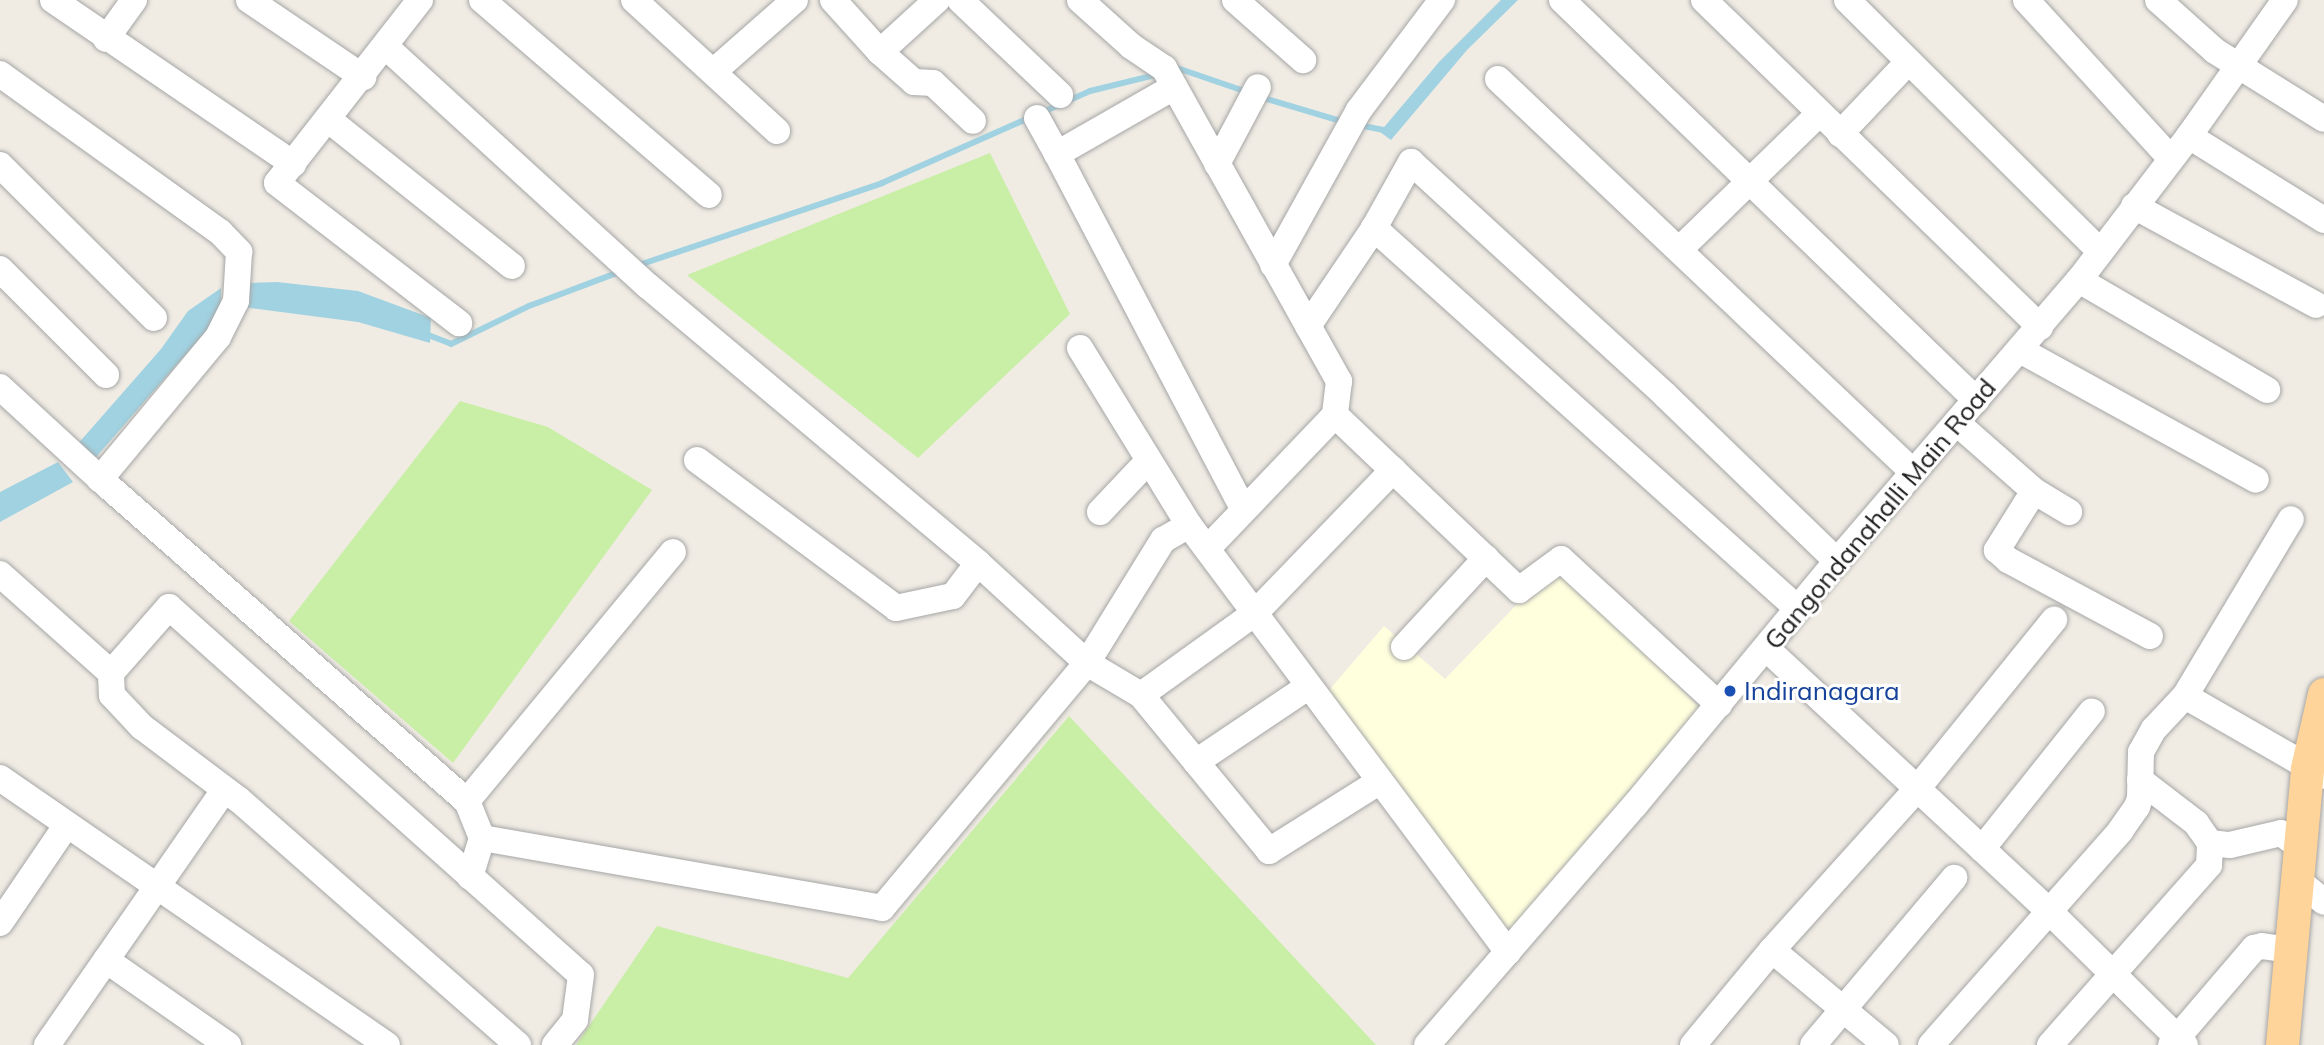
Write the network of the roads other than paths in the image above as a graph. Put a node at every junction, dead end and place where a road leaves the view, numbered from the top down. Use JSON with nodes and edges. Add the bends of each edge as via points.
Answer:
{"nodes":[{"id":1,"x":53,"y":0,"type":"edge"},
{"id":2,"x":134,"y":0,"type":"edge"},
{"id":3,"x":249,"y":0,"type":"edge"},
{"id":4,"x":482,"y":0,"type":"edge"},
{"id":5,"x":634,"y":0,"type":"edge"},
{"id":6,"x":795,"y":0,"type":"edge"},
{"id":7,"x":833,"y":0,"type":"edge"},
{"id":8,"x":937,"y":0,"type":"edge"},
{"id":9,"x":960,"y":0,"type":"edge"},
{"id":10,"x":1080,"y":0,"type":"edge"},
{"id":11,"x":1235,"y":0,"type":"edge"},
{"id":12,"x":1442,"y":0,"type":"edge"},
{"id":13,"x":1562,"y":0,"type":"edge"},
{"id":14,"x":1704,"y":0,"type":"edge"},
{"id":15,"x":1847,"y":0,"type":"edge"},
{"id":16,"x":2026,"y":0,"type":"edge"},
{"id":17,"x":2158,"y":0,"type":"edge"},
{"id":18,"x":2285,"y":0,"type":"edge"},
{"id":19,"x":408,"y":4,"type":"edge"},
{"id":20,"x":106,"y":39,"type":"junction"},
{"id":21,"x":385,"y":46,"type":"junction"},
{"id":22,"x":880,"y":52,"type":"junction"},
{"id":23,"x":1303,"y":60,"type":"dead end"},
{"id":24,"x":1909,"y":61,"type":"junction"},
{"id":25,"x":2240,"y":66,"type":"junction"},
{"id":26,"x":713,"y":72,"type":"junction"},
{"id":27,"x":0,"y":74,"type":"edge"},
{"id":28,"x":363,"y":77,"type":"junction"},
{"id":29,"x":1498,"y":79,"type":"dead end"},
{"id":30,"x":1174,"y":87,"type":"junction"},
{"id":31,"x":1258,"y":87,"type":"dead end"},
{"id":32,"x":1060,"y":95,"type":"dead end"},
{"id":33,"x":1819,"y":114,"type":"junction"},
{"id":34,"x":1037,"y":118,"type":"dead end"},
{"id":35,"x":2324,"y":119,"type":"edge"},
{"id":36,"x":329,"y":120,"type":"junction"},
{"id":37,"x":973,"y":121,"type":"dead end"},
{"id":38,"x":777,"y":131,"type":"dead end"},
{"id":39,"x":1840,"y":134,"type":"junction"},
{"id":40,"x":2189,"y":136,"type":"junction"},
{"id":41,"x":1057,"y":153,"type":"junction"},
{"id":42,"x":2171,"y":159,"type":"junction"},
{"id":43,"x":293,"y":163,"type":"junction"},
{"id":44,"x":1217,"y":164,"type":"junction"},
{"id":45,"x":0,"y":165,"type":"edge"},
{"id":46,"x":1751,"y":182,"type":"junction"},
{"id":47,"x":709,"y":195,"type":"dead end"},
{"id":48,"x":2134,"y":206,"type":"junction"},
{"id":49,"x":2324,"y":219,"type":"edge"},
{"id":50,"x":1374,"y":228,"type":"junction"},
{"id":51,"x":1679,"y":250,"type":"junction"},
{"id":52,"x":2100,"y":251,"type":"junction"},
{"id":53,"x":1273,"y":265,"type":"junction"},
{"id":54,"x":512,"y":266,"type":"dead end"},
{"id":55,"x":0,"y":269,"type":"edge"},
{"id":56,"x":2079,"y":280,"type":"junction"},
{"id":57,"x":2316,"y":305,"type":"dead end"},
{"id":58,"x":154,"y":318,"type":"dead end"},
{"id":59,"x":459,"y":323,"type":"dead end"},
{"id":60,"x":1308,"y":326,"type":"junction"},
{"id":61,"x":2040,"y":327,"type":"junction"},
{"id":62,"x":1080,"y":348,"type":"dead end"},
{"id":63,"x":2020,"y":350,"type":"junction"},
{"id":64,"x":107,"y":375,"type":"dead end"},
{"id":65,"x":0,"y":387,"type":"edge"},
{"id":66,"x":2267,"y":390,"type":"dead end"},
{"id":67,"x":1976,"y":400,"type":"junction"},
{"id":68,"x":1335,"y":415,"type":"junction"},
{"id":69,"x":1957,"y":423,"type":"junction"},
{"id":70,"x":697,"y":460,"type":"dead end"},
{"id":71,"x":1149,"y":460,"type":"junction"},
{"id":72,"x":1393,"y":470,"type":"junction"},
{"id":73,"x":1913,"y":472,"type":"junction"},
{"id":74,"x":100,"y":479,"type":"junction"},
{"id":75,"x":2256,"y":480,"type":"dead end"},
{"id":76,"x":2034,"y":491,"type":"junction"},
{"id":77,"x":1244,"y":510,"type":"junction"},
{"id":78,"x":1100,"y":512,"type":"dead end"},
{"id":79,"x":2069,"y":512,"type":"dead end"},
{"id":80,"x":2291,"y":519,"type":"dead end"},
{"id":81,"x":1189,"y":525,"type":"junction"},
{"id":82,"x":1207,"y":549,"type":"junction"},
{"id":83,"x":673,"y":552,"type":"dead end"},
{"id":84,"x":1486,"y":558,"type":"junction"},
{"id":85,"x":1837,"y":561,"type":"junction"},
{"id":86,"x":978,"y":563,"type":"junction"},
{"id":87,"x":0,"y":574,"type":"edge"},
{"id":88,"x":1797,"y":608,"type":"junction"},
{"id":89,"x":1255,"y":613,"type":"junction"},
{"id":90,"x":2054,"y":620,"type":"dead end"},
{"id":91,"x":2150,"y":636,"type":"dead end"},
{"id":92,"x":1404,"y":647,"type":"dead end"},
{"id":93,"x":1766,"y":648,"type":"junction"},
{"id":94,"x":1087,"y":663,"type":"junction"},
{"id":95,"x":111,"y":673,"type":"junction"},
{"id":96,"x":1309,"y":686,"type":"junction"},
{"id":97,"x":2324,"y":694,"type":"edge"},
{"id":98,"x":1141,"y":695,"type":"junction"},
{"id":99,"x":2185,"y":696,"type":"junction"},
{"id":100,"x":1719,"y":705,"type":"junction"},
{"id":101,"x":2092,"y":711,"type":"dead end"},
{"id":102,"x":1196,"y":762,"type":"junction"},
{"id":103,"x":2316,"y":772,"type":"edge"},
{"id":104,"x":0,"y":778,"type":"edge"},
{"id":105,"x":2140,"y":780,"type":"junction"},
{"id":106,"x":1380,"y":781,"type":"junction"},
{"id":107,"x":1917,"y":789,"type":"junction"},
{"id":108,"x":224,"y":790,"type":"junction"},
{"id":109,"x":467,"y":801,"type":"junction"},
{"id":110,"x":66,"y":826,"type":"junction"},
{"id":111,"x":482,"y":838,"type":"junction"},
{"id":112,"x":2210,"y":843,"type":"junction"},
{"id":113,"x":2299,"y":846,"type":"junction"},
{"id":114,"x":1982,"y":849,"type":"junction"},
{"id":115,"x":470,"y":877,"type":"junction"},
{"id":116,"x":1954,"y":878,"type":"dead end"},
{"id":117,"x":2296,"y":879,"type":"junction"},
{"id":118,"x":158,"y":886,"type":"junction"},
{"id":119,"x":2324,"y":902,"type":"edge"},
{"id":120,"x":2049,"y":911,"type":"junction"},
{"id":121,"x":0,"y":923,"type":"edge"},
{"id":122,"x":1772,"y":950,"type":"junction"},
{"id":123,"x":2290,"y":950,"type":"junction"},
{"id":124,"x":1508,"y":952,"type":"junction"},
{"id":125,"x":106,"y":960,"type":"junction"},
{"id":126,"x":2111,"y":972,"type":"junction"},
{"id":127,"x":1844,"y":1008,"type":"junction"},
{"id":128,"x":60,"y":1040,"type":"edge"},
{"id":129,"x":2178,"y":1042,"type":"edge"},
{"id":130,"x":228,"y":1045,"type":"edge"},
{"id":131,"x":387,"y":1045,"type":"edge"},
{"id":132,"x":517,"y":1045,"type":"edge"},
{"id":133,"x":555,"y":1045,"type":"edge"},
{"id":134,"x":1427,"y":1045,"type":"edge"},
{"id":135,"x":1693,"y":1045,"type":"edge"},
{"id":136,"x":1813,"y":1045,"type":"edge"},
{"id":137,"x":1886,"y":1045,"type":"edge"},
{"id":138,"x":1931,"y":1045,"type":"edge"},
{"id":139,"x":2050,"y":1045,"type":"edge"},
{"id":140,"x":2282,"y":1045,"type":"edge"}],
"edges":[{"from":1,"to":20,"type":"street"},
{"from":2,"to":20,"type":"street"},
{"from":3,"to":28,"type":"street"},
{"from":4,"to":47,"type":"street"},
{"from":5,"to":26,"type":"street"},
{"from":6,"to":26,"type":"street"},
{"from":7,"to":22,"type":"street"},
{"from":8,"to":22,"type":"street"},
{"from":9,"to":32,"type":"street"},
{"from":10,"to":30,"type":"street","via":[[1131,46],[1164,68]]},
{"from":11,"to":23,"type":"street"},
{"from":12,"to":53,"type":"street","via":[[1359,110]]},
{"from":13,"to":46,"type":"street"},
{"from":14,"to":33,"type":"street"},
{"from":15,"to":24,"type":"street"},
{"from":16,"to":42,"type":"street"},
{"from":17,"to":25,"type":"street","via":[[2215,51]]},
{"from":18,"to":25,"type":"street","name":"Gangondanahalli Main Road"},
{"from":19,"to":21,"type":"street"},
{"from":20,"to":43,"type":"street"},
{"from":21,"to":28,"type":"street"},
{"from":21,"to":86,"type":"street","via":[[628,269]]},
{"from":22,"to":37,"type":"street","via":[[914,82],[933,83]]},
{"from":24,"to":39,"type":"street"},
{"from":24,"to":52,"type":"street"},
{"from":25,"to":35,"type":"street"},
{"from":25,"to":40,"type":"street","name":"Gangondanahalli Main Road"},
{"from":26,"to":38,"type":"street"},
{"from":27,"to":74,"type":"street","via":[[220,232],[239,252],[236,302],[218,337]]},
{"from":28,"to":36,"type":"street"},
{"from":29,"to":51,"type":"street"},
{"from":30,"to":41,"type":"street"},
{"from":30,"to":44,"type":"street"},
{"from":31,"to":44,"type":"street"},
{"from":33,"to":39,"type":"street"},
{"from":33,"to":46,"type":"street"},
{"from":34,"to":41,"type":"street"},
{"from":36,"to":43,"type":"street"},
{"from":36,"to":54,"type":"street"},
{"from":39,"to":61,"type":"street"},
{"from":40,"to":42,"type":"street","name":"Gangondanahalli Main Road"},
{"from":40,"to":49,"type":"street"},
{"from":41,"to":77,"type":"street"},
{"from":42,"to":48,"type":"street","name":"Gangondanahalli Main Road"},
{"from":43,"to":59,"type":"street","via":[[277,183]]},
{"from":44,"to":53,"type":"street"},
{"from":45,"to":58,"type":"street"},
{"from":46,"to":51,"type":"street"},
{"from":46,"to":67,"type":"street"},
{"from":48,"to":52,"type":"street","name":"Gangondanahalli Main Road"},
{"from":48,"to":57,"type":"street"},
{"from":50,"to":60,"type":"street"},
{"from":50,"to":85,"type":"street","via":[[1411,162],[1666,396]]},
{"from":50,"to":88,"type":"street"},
{"from":51,"to":73,"type":"street"},
{"from":52,"to":56,"type":"street","name":"Gangondanahalli Main Road"},
{"from":53,"to":60,"type":"street"},
{"from":55,"to":64,"type":"street"},
{"from":56,"to":61,"type":"street","name":"Gangondanahalli Main Road"},
{"from":56,"to":66,"type":"street"},
{"from":60,"to":68,"type":"street","via":[[1339,381]]},
{"from":61,"to":63,"type":"street","name":"Gangondanahalli Main Road"},
{"from":62,"to":71,"type":"street"},
{"from":63,"to":67,"type":"street","name":"Gangondanahalli Main Road"},
{"from":63,"to":75,"type":"street"},
{"from":65,"to":74,"type":"street"},
{"from":67,"to":69,"type":"street","name":"Gangondanahalli Main Road"},
{"from":68,"to":72,"type":"street"},
{"from":68,"to":77,"type":"street"},
{"from":69,"to":73,"type":"street","name":"Gangondanahalli Main Road"},
{"from":69,"to":76,"type":"street"},
{"from":70,"to":86,"type":"street","via":[[896,608],[953,596]]},
{"from":71,"to":78,"type":"street"},
{"from":71,"to":81,"type":"street"},
{"from":72,"to":84,"type":"street"},
{"from":72,"to":89,"type":"street"},
{"from":73,"to":85,"type":"street","name":"Gangondanahalli Main Road"},
{"from":74,"to":109,"type":"street"},
{"from":76,"to":79,"type":"street"},
{"from":76,"to":91,"type":"street","via":[[1997,550]]},
{"from":77,"to":82,"type":"street"},
{"from":80,"to":99,"type":"street"},
{"from":81,"to":82,"type":"street"},
{"from":81,"to":94,"type":"street","via":[[1163,540]]},
{"from":82,"to":89,"type":"street"},
{"from":83,"to":109,"type":"street"},
{"from":84,"to":92,"type":"street"},
{"from":84,"to":100,"type":"street","via":[[1519,590],[1561,559]]},
{"from":85,"to":88,"type":"street","name":"Gangondanahalli Main Road"},
{"from":86,"to":94,"type":"street"},
{"from":87,"to":95,"type":"street"},
{"from":88,"to":93,"type":"street","name":"Gangondanahalli Main Road"},
{"from":89,"to":96,"type":"street"},
{"from":89,"to":98,"type":"street"},
{"from":90,"to":107,"type":"street"},
{"from":93,"to":100,"type":"street","name":"Gangondanahalli Main Road"},
{"from":93,"to":107,"type":"street"},
{"from":94,"to":98,"type":"street"},
{"from":94,"to":111,"type":"street","via":[[882,908]]},
{"from":95,"to":108,"type":"street","via":[[112,695],[142,727]]},
{"from":95,"to":115,"type":"street","via":[[169,607]]},
{"from":96,"to":102,"type":"street"},
{"from":96,"to":106,"type":"street"},
{"from":97,"to":103,"type":"main road"},
{"from":98,"to":102,"type":"street"},
{"from":99,"to":103,"type":"street"},
{"from":99,"to":105,"type":"street","via":[[2154,729],[2141,752]]},
{"from":100,"to":124,"type":"street","name":"Gangondanahalli Main Road"},
{"from":101,"to":114,"type":"street"},
{"from":102,"to":106,"type":"street","via":[[1269,850]]},
{"from":103,"to":113,"type":"main road"},
{"from":104,"to":110,"type":"street"},
{"from":105,"to":112,"type":"street","via":[[2196,823]]},
{"from":105,"to":120,"type":"street","via":[[2140,798],[2126,823]]},
{"from":106,"to":124,"type":"street"},
{"from":107,"to":114,"type":"street"},
{"from":107,"to":122,"type":"street"},
{"from":108,"to":118,"type":"street"},
{"from":108,"to":132,"type":"street"},
{"from":109,"to":111,"type":"street"},
{"from":110,"to":118,"type":"street"},
{"from":110,"to":121,"type":"street"},
{"from":111,"to":115,"type":"street"},
{"from":112,"to":113,"type":"street","via":[[2230,845],[2281,833]]},
{"from":112,"to":126,"type":"street","via":[[2209,865]]},
{"from":113,"to":117,"type":"main road"},
{"from":114,"to":120,"type":"street"},
{"from":115,"to":133,"type":"street","via":[[581,975],[575,1020]]},
{"from":116,"to":127,"type":"street"},
{"from":117,"to":119,"type":"street"},
{"from":117,"to":123,"type":"main road"},
{"from":118,"to":125,"type":"street"},
{"from":118,"to":131,"type":"street"},
{"from":120,"to":126,"type":"street"},
{"from":120,"to":138,"type":"street"},
{"from":122,"to":127,"type":"street"},
{"from":122,"to":135,"type":"street"},
{"from":123,"to":129,"type":"street","via":[[2254,948]]},
{"from":123,"to":140,"type":"main road"},
{"from":124,"to":134,"type":"street","name":"Gangondanahalli Main Road"},
{"from":125,"to":128,"type":"street"},
{"from":125,"to":130,"type":"street"},
{"from":126,"to":129,"type":"street"},
{"from":126,"to":139,"type":"street"},
{"from":127,"to":136,"type":"street"},
{"from":127,"to":137,"type":"street"}]}
